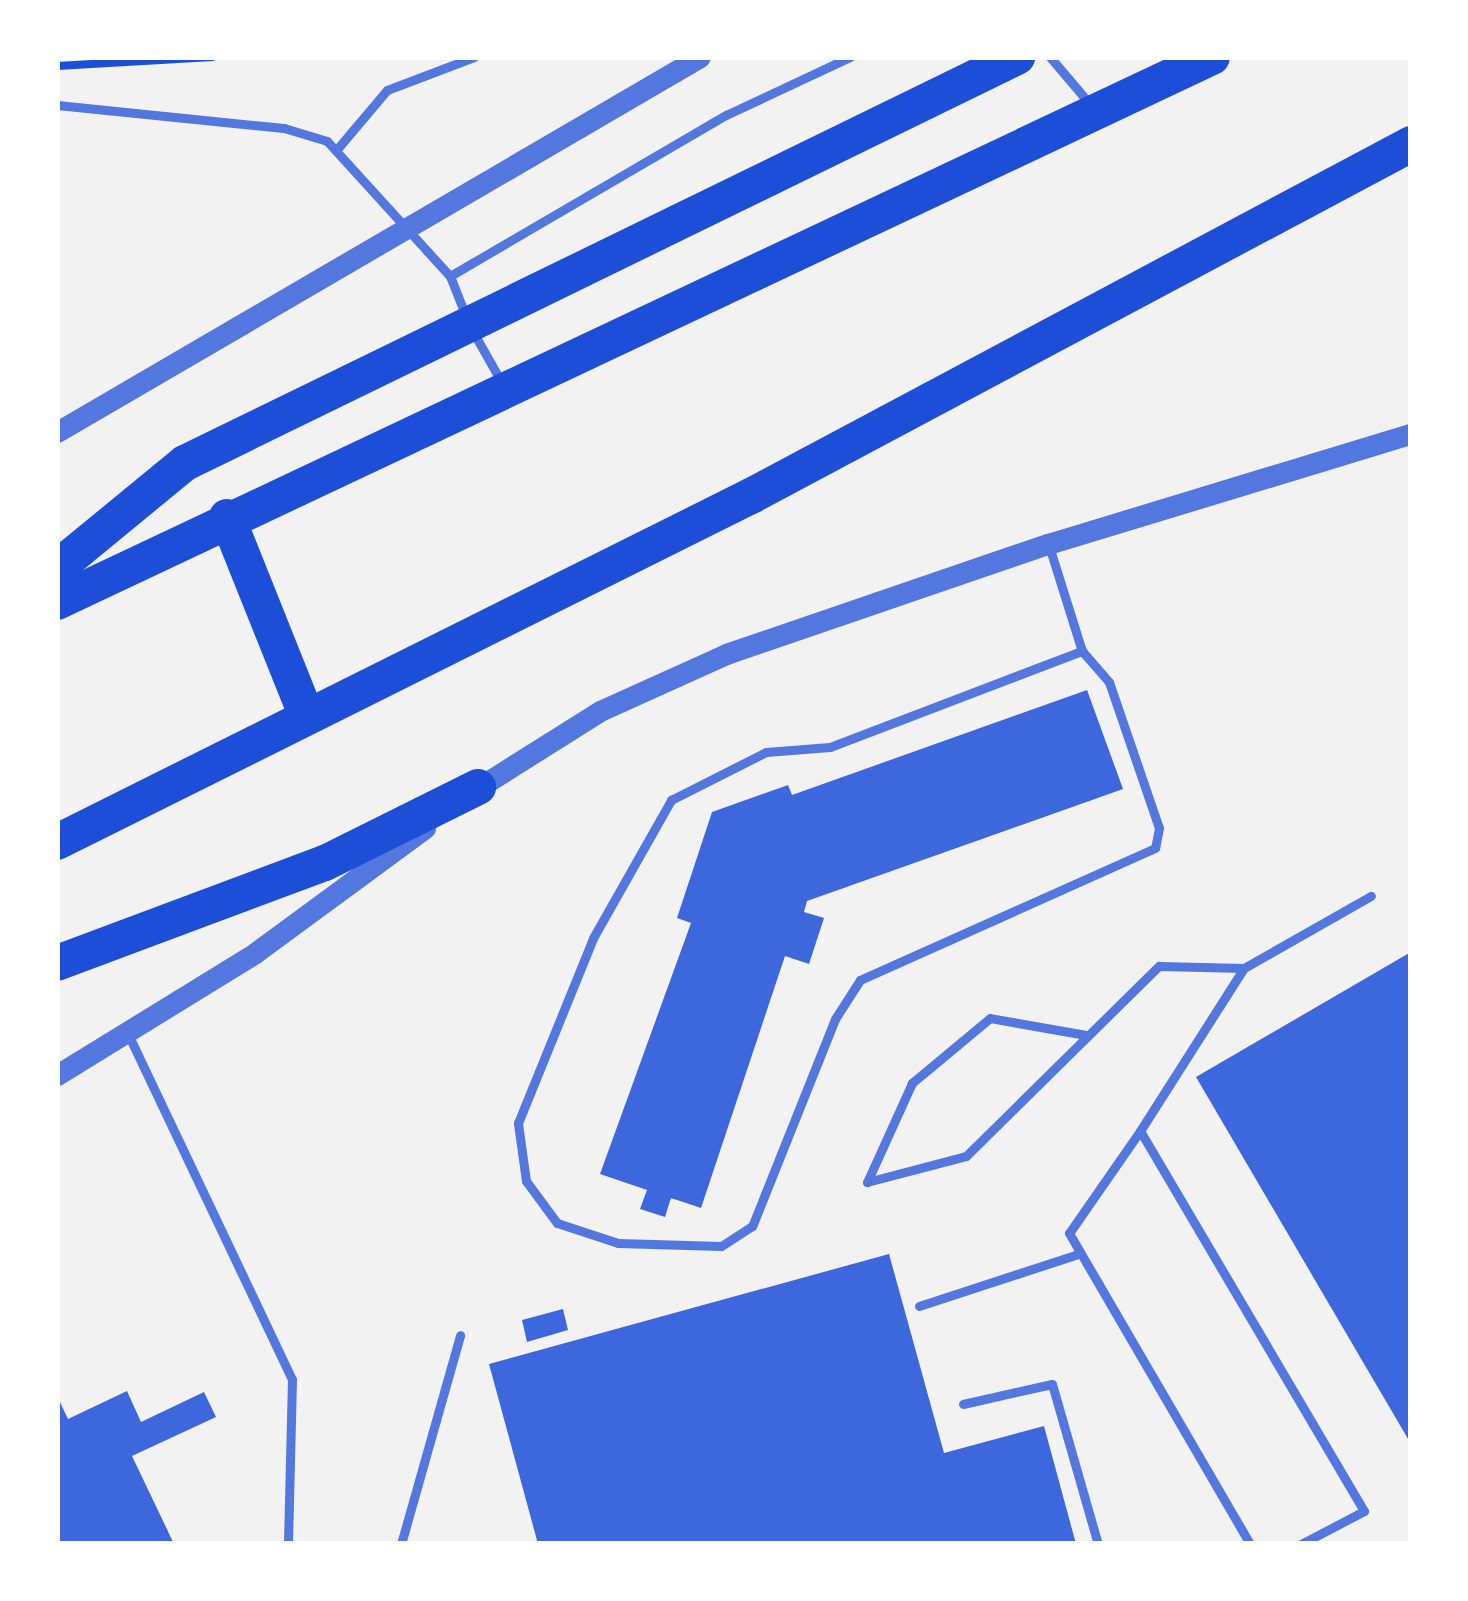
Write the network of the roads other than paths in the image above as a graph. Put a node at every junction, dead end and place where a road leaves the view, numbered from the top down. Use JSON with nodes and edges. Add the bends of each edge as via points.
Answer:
{"nodes":[{"id":1,"x":474,"y":57,"type":"edge"},
{"id":2,"x":700,"y":57,"type":"edge"},
{"id":3,"x":850,"y":57,"type":"edge"},
{"id":4,"x":1017,"y":57,"type":"edge"},
{"id":5,"x":1050,"y":57,"type":"edge"},
{"id":6,"x":1211,"y":57,"type":"edge"},
{"id":7,"x":57,"y":105,"type":"edge"},
{"id":8,"x":1094,"y":112,"type":"junction"},
{"id":9,"x":1411,"y":144,"type":"edge"},
{"id":10,"x":338,"y":148,"type":"junction"},
{"id":11,"x":404,"y":230,"type":"junction"},
{"id":12,"x":450,"y":275,"type":"junction"},
{"id":13,"x":468,"y":323,"type":"junction"},
{"id":14,"x":503,"y":386,"type":"junction"},
{"id":15,"x":57,"y":432,"type":"edge"},
{"id":16,"x":1411,"y":434,"type":"edge"},
{"id":17,"x":227,"y":518,"type":"junction"},
{"id":18,"x":1048,"y":544,"type":"junction"},
{"id":19,"x":57,"y":568,"type":"edge"},
{"id":20,"x":57,"y":602,"type":"edge"},
{"id":21,"x":1082,"y":651,"type":"junction"},
{"id":22,"x":307,"y":717,"type":"junction"},
{"id":23,"x":478,"y":787,"type":"junction"},
{"id":24,"x":57,"y":842,"type":"edge"},
{"id":25,"x":1371,"y":896,"type":"dead end"},
{"id":26,"x":57,"y":963,"type":"edge"},
{"id":27,"x":1244,"y":968,"type":"junction"},
{"id":28,"x":128,"y":1034,"type":"junction"},
{"id":29,"x":1086,"y":1035,"type":"junction"},
{"id":30,"x":57,"y":1075,"type":"edge"},
{"id":31,"x":1140,"y":1131,"type":"junction"},
{"id":32,"x":1081,"y":1253,"type":"junction"},
{"id":33,"x":919,"y":1306,"type":"dead end"},
{"id":34,"x":460,"y":1335,"type":"dead end"},
{"id":35,"x":963,"y":1404,"type":"dead end"},
{"id":36,"x":288,"y":1544,"type":"edge"},
{"id":37,"x":401,"y":1544,"type":"edge"},
{"id":38,"x":1098,"y":1544,"type":"edge"},
{"id":39,"x":1250,"y":1544,"type":"edge"},
{"id":40,"x":1301,"y":1544,"type":"edge"}],
"edges":[{"from":1,"to":10,"type":"lane","via":[[387,90]]},
{"from":2,"to":11,"type":"street"},
{"from":3,"to":12,"type":"lane","via":[[726,115]]},
{"from":4,"to":13,"type":"highway"},
{"from":5,"to":8,"type":"lane"},
{"from":6,"to":8,"type":"highway"},
{"from":7,"to":10,"type":"lane","via":[[284,128]]},
{"from":8,"to":14,"type":"highway"},
{"from":9,"to":22,"type":"highway","via":[[751,496]]},
{"from":10,"to":11,"type":"lane"},
{"from":11,"to":12,"type":"lane"},
{"from":11,"to":15,"type":"street"},
{"from":12,"to":13,"type":"lane"},
{"from":13,"to":14,"type":"lane"},
{"from":13,"to":19,"type":"highway","via":[[185,463]]},
{"from":14,"to":17,"type":"highway"},
{"from":16,"to":18,"type":"street"},
{"from":17,"to":20,"type":"highway"},
{"from":17,"to":22,"type":"highway"},
{"from":18,"to":21,"type":"lane"},
{"from":18,"to":23,"type":"street","via":[[684,671]]},
{"from":21,"to":21,"type":"lane","via":[[830,747],[766,752],[671,800],[593,938],[518,1123],[526,1181],[557,1223],[617,1243],[721,1246],[752,1226],[835,1018],[860,980],[1155,848],[1159,828],[1109,682]]},
{"from":22,"to":24,"type":"highway"},
{"from":23,"to":26,"type":"highway","via":[[325,862]]},
{"from":23,"to":28,"type":"street","via":[[286,932]]},
{"from":25,"to":27,"type":"lane"},
{"from":27,"to":29,"type":"lane","via":[[1159,966]]},
{"from":27,"to":31,"type":"lane"},
{"from":28,"to":30,"type":"street"},
{"from":28,"to":36,"type":"lane","via":[[292,1379]]},
{"from":29,"to":29,"type":"lane","via":[[966,1156],[867,1182],[912,1083],[990,1018]]},
{"from":31,"to":32,"type":"lane","via":[[1069,1234]]},
{"from":31,"to":40,"type":"lane","via":[[1364,1511]]},
{"from":32,"to":33,"type":"lane"},
{"from":32,"to":39,"type":"lane"},
{"from":34,"to":37,"type":"lane"},
{"from":35,"to":38,"type":"lane","via":[[1052,1384]]}]}
